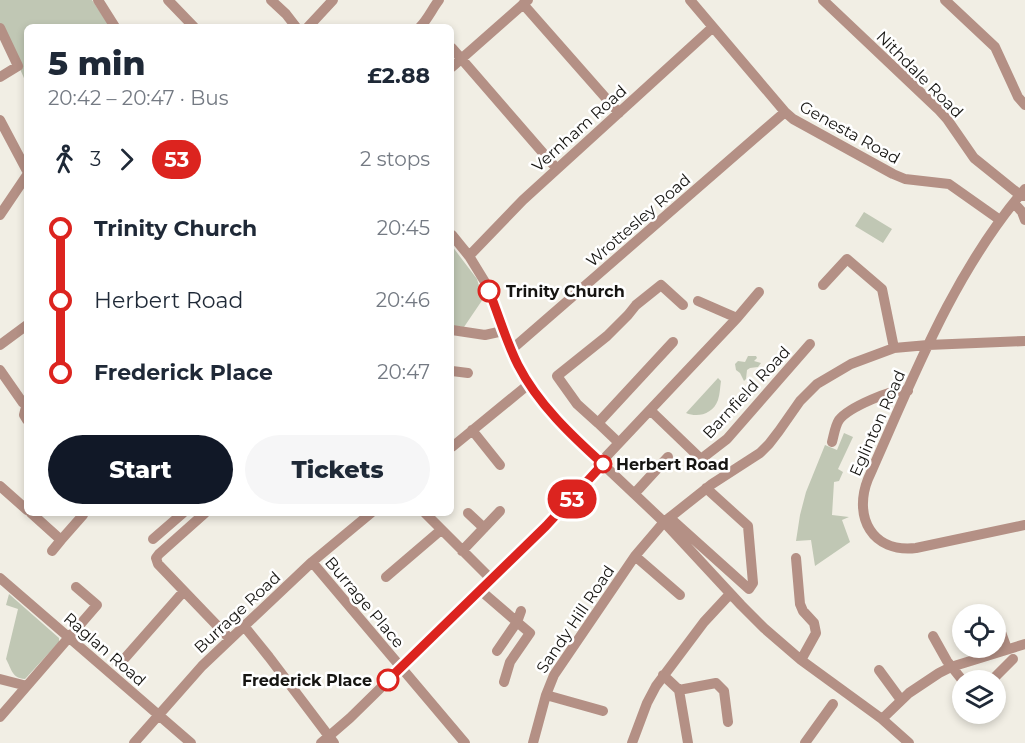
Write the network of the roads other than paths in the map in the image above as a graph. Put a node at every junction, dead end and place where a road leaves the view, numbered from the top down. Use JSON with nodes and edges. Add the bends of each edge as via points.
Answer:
{"nodes":[{"id":1,"x":98,"y":0,"type":"edge"},
{"id":2,"x":168,"y":0,"type":"edge"},
{"id":3,"x":271,"y":0,"type":"edge"},
{"id":4,"x":333,"y":0,"type":"edge"},
{"id":5,"x":439,"y":0,"type":"edge"},
{"id":6,"x":690,"y":0,"type":"edge"},
{"id":7,"x":823,"y":0,"type":"edge"},
{"id":8,"x":945,"y":0,"type":"edge"},
{"id":9,"x":525,"y":2,"type":"edge"},
{"id":10,"x":113,"y":24,"type":"edge"},
{"id":11,"x":191,"y":24,"type":"edge"},
{"id":12,"x":294,"y":24,"type":"edge"},
{"id":13,"x":311,"y":24,"type":"edge"},
{"id":14,"x":427,"y":24,"type":"edge"},
{"id":15,"x":713,"y":27,"type":"junction"},
{"id":16,"x":0,"y":28,"type":"edge"},
{"id":17,"x":454,"y":50,"type":"edge"},
{"id":18,"x":461,"y":58,"type":"junction"},
{"id":19,"x":454,"y":65,"type":"edge"},
{"id":20,"x":0,"y":76,"type":"edge"},
{"id":21,"x":1025,"y":105,"type":"edge"},
{"id":22,"x":785,"y":112,"type":"junction"},
{"id":23,"x":619,"y":113,"type":"junction"},
{"id":24,"x":0,"y":120,"type":"edge"},
{"id":25,"x":24,"y":167,"type":"edge"},
{"id":26,"x":557,"y":168,"type":"junction"},
{"id":27,"x":24,"y":178,"type":"edge"},
{"id":28,"x":1021,"y":196,"type":"edge"},
{"id":29,"x":0,"y":215,"type":"edge"},
{"id":30,"x":1000,"y":220,"type":"junction"},
{"id":31,"x":1025,"y":220,"type":"edge"},
{"id":32,"x":454,"y":237,"type":"edge"},
{"id":33,"x":469,"y":256,"type":"junction"},
{"id":34,"x":824,"y":285,"type":"dead end"},
{"id":35,"x":759,"y":292,"type":"dead end"},
{"id":36,"x":698,"y":301,"type":"dead end"},
{"id":37,"x":683,"y":305,"type":"dead end"},
{"id":38,"x":737,"y":318,"type":"junction"},
{"id":39,"x":24,"y":327,"type":"edge"},
{"id":40,"x":454,"y":330,"type":"edge"},
{"id":41,"x":503,"y":331,"type":"junction"},
{"id":42,"x":1025,"y":341,"type":"edge"},
{"id":43,"x":673,"y":342,"type":"dead end"},
{"id":44,"x":810,"y":344,"type":"dead end"},
{"id":45,"x":0,"y":345,"type":"edge"},
{"id":46,"x":928,"y":345,"type":"junction"},
{"id":47,"x":894,"y":348,"type":"junction"},
{"id":48,"x":511,"y":350,"type":"junction"},
{"id":49,"x":0,"y":369,"type":"edge"},
{"id":50,"x":454,"y":371,"type":"edge"},
{"id":51,"x":468,"y":373,"type":"dead end"},
{"id":52,"x":529,"y":384,"type":"junction"},
{"id":53,"x":908,"y":391,"type":"junction"},
{"id":54,"x":24,"y":403,"type":"edge"},
{"id":55,"x":650,"y":410,"type":"junction"},
{"id":56,"x":598,"y":423,"type":"junction"},
{"id":57,"x":472,"y":430,"type":"junction"},
{"id":58,"x":832,"y":442,"type":"dead end"},
{"id":59,"x":619,"y":443,"type":"junction"},
{"id":60,"x":454,"y":445,"type":"edge"},
{"id":61,"x":668,"y":458,"type":"dead end"},
{"id":62,"x":602,"y":463,"type":"junction"},
{"id":63,"x":500,"y":465,"type":"dead end"},
{"id":64,"x":0,"y":486,"type":"edge"},
{"id":65,"x":706,"y":488,"type":"junction"},
{"id":66,"x":635,"y":494,"type":"junction"},
{"id":67,"x":24,"y":507,"type":"edge"},
{"id":68,"x":500,"y":511,"type":"dead end"},
{"id":69,"x":468,"y":513,"type":"dead end"},
{"id":70,"x":34,"y":516,"type":"edge"},
{"id":71,"x":82,"y":516,"type":"edge"},
{"id":72,"x":180,"y":516,"type":"edge"},
{"id":73,"x":202,"y":516,"type":"edge"},
{"id":74,"x":367,"y":516,"type":"edge"},
{"id":75,"x":428,"y":516,"type":"edge"},
{"id":76,"x":667,"y":520,"type":"junction"},
{"id":77,"x":1025,"y":525,"type":"edge"},
{"id":78,"x":484,"y":528,"type":"junction"},
{"id":79,"x":441,"y":530,"type":"junction"},
{"id":80,"x":153,"y":539,"type":"dead end"},
{"id":81,"x":62,"y":540,"type":"junction"},
{"id":82,"x":52,"y":551,"type":"dead end"},
{"id":83,"x":462,"y":551,"type":"junction"},
{"id":84,"x":635,"y":555,"type":"junction"},
{"id":85,"x":796,"y":558,"type":"dead end"},
{"id":86,"x":312,"y":562,"type":"junction"},
{"id":87,"x":386,"y":577,"type":"dead end"},
{"id":88,"x":0,"y":578,"type":"edge"},
{"id":89,"x":491,"y":579,"type":"junction"},
{"id":90,"x":76,"y":587,"type":"dead end"},
{"id":91,"x":480,"y":590,"type":"junction"},
{"id":92,"x":184,"y":591,"type":"junction"},
{"id":93,"x":730,"y":594,"type":"junction"},
{"id":94,"x":680,"y":595,"type":"dead end"},
{"id":95,"x":521,"y":611,"type":"dead end"},
{"id":96,"x":517,"y":622,"type":"junction"},
{"id":97,"x":244,"y":626,"type":"junction"},
{"id":98,"x":933,"y":636,"type":"dead end"},
{"id":99,"x":69,"y":638,"type":"junction"},
{"id":100,"x":230,"y":639,"type":"junction"},
{"id":101,"x":1025,"y":644,"type":"edge"},
{"id":102,"x":1007,"y":649,"type":"joint"},
{"id":103,"x":497,"y":651,"type":"dead end"},
{"id":104,"x":125,"y":658,"type":"dead end"},
{"id":105,"x":1014,"y":659,"type":"dead end"},
{"id":106,"x":801,"y":660,"type":"junction"},
{"id":107,"x":401,"y":667,"type":"junction"},
{"id":108,"x":951,"y":667,"type":"junction"},
{"id":109,"x":954,"y":670,"type":"edge"},
{"id":110,"x":1002,"y":670,"type":"edge"},
{"id":111,"x":663,"y":675,"type":"junction"},
{"id":112,"x":879,"y":676,"type":"dead end"},
{"id":113,"x":0,"y":679,"type":"edge"},
{"id":114,"x":504,"y":682,"type":"dead end"},
{"id":115,"x":27,"y":686,"type":"junction"},
{"id":116,"x":679,"y":690,"type":"junction"},
{"id":117,"x":546,"y":695,"type":"junction"},
{"id":118,"x":901,"y":699,"type":"junction"},
{"id":119,"x":833,"y":704,"type":"dead end"},
{"id":120,"x":603,"y":711,"type":"dead end"},
{"id":121,"x":157,"y":715,"type":"junction"},
{"id":122,"x":0,"y":717,"type":"edge"},
{"id":123,"x":882,"y":719,"type":"junction"},
{"id":124,"x":728,"y":722,"type":"dead end"},
{"id":125,"x":328,"y":741,"type":"edge"},
{"id":126,"x":134,"y":743,"type":"edge"},
{"id":127,"x":190,"y":743,"type":"edge"},
{"id":128,"x":465,"y":743,"type":"edge"},
{"id":129,"x":533,"y":743,"type":"edge"},
{"id":130,"x":632,"y":743,"type":"edge"},
{"id":131,"x":688,"y":743,"type":"edge"},
{"id":132,"x":804,"y":743,"type":"edge"},
{"id":133,"x":909,"y":743,"type":"edge"}],
"edges":[{"from":1,"to":10,"type":"street"},
{"from":2,"to":11,"type":"street"},
{"from":3,"to":12,"type":"street"},
{"from":4,"to":13,"type":"street"},
{"from":5,"to":14,"type":"street","via":[[429,13]]},
{"from":6,"to":15,"type":"street","name":"Genesta Road"},
{"from":7,"to":28,"type":"street","name":"Nithdale Road","via":[[938,109],[974,158]]},
{"from":8,"to":21,"type":"street","via":[[995,47]]},
{"from":9,"to":18,"type":"street"},
{"from":9,"to":23,"type":"street"},
{"from":15,"to":22,"type":"street","name":"Genesta Road"},
{"from":15,"to":23,"type":"street","name":"Vernham Road"},
{"from":16,"to":20,"type":"street","via":[[18,66]]},
{"from":17,"to":18,"type":"street"},
{"from":18,"to":19,"type":"street"},
{"from":18,"to":26,"type":"street"},
{"from":22,"to":30,"type":"street","name":"Genesta Road","via":[[893,174],[949,184]]},
{"from":22,"to":48,"type":"street","name":"Wrottesley Road"},
{"from":23,"to":26,"type":"street","name":"Vernham Road"},
{"from":24,"to":25,"type":"street"},
{"from":26,"to":33,"type":"street","name":"Vernham Road"},
{"from":27,"to":29,"type":"street"},
{"from":28,"to":30,"type":"street","name":"Eglinton Road"},
{"from":28,"to":31,"type":"street","name":"Nithdale Road"},
{"from":30,"to":46,"type":"street","name":"Eglinton Road","via":[[960,282]]},
{"from":32,"to":33,"type":"street"},
{"from":33,"to":41,"type":"street","via":[[485,282]]},
{"from":34,"to":47,"type":"street","via":[[847,259],[882,289]]},
{"from":35,"to":38,"type":"street"},
{"from":36,"to":38,"type":"street"},
{"from":37,"to":56,"type":"street","via":[[661,285],[557,376],[577,404]]},
{"from":38,"to":55,"type":"street"},
{"from":39,"to":45,"type":"street"},
{"from":40,"to":41,"type":"street","via":[[485,334]]},
{"from":41,"to":48,"type":"street"},
{"from":42,"to":46,"type":"street"},
{"from":43,"to":56,"type":"street"},
{"from":44,"to":55,"type":"street","name":"Barnfield Road","via":[[727,439],[701,459]]},
{"from":46,"to":47,"type":"street"},
{"from":46,"to":53,"type":"street","name":"Eglinton Road"},
{"from":47,"to":65,"type":"street","via":[[851,364],[817,384],[769,444]]},
{"from":48,"to":52,"type":"street"},
{"from":49,"to":54,"type":"street"},
{"from":50,"to":51,"type":"street"},
{"from":52,"to":57,"type":"street"},
{"from":52,"to":62,"type":"street","via":[[554,417]]},
{"from":53,"to":58,"type":"street","via":[[902,389],[848,412],[835,428]]},
{"from":53,"to":77,"type":"street","name":"Eglinton Road","via":[[865,487],[862,507],[870,530],[884,543],[908,549]]},
{"from":55,"to":59,"type":"street"},
{"from":56,"to":59,"type":"street"},
{"from":57,"to":60,"type":"street"},
{"from":57,"to":63,"type":"street"},
{"from":59,"to":62,"type":"street"},
{"from":61,"to":66,"type":"street"},
{"from":62,"to":66,"type":"street"},
{"from":62,"to":89,"type":"street","via":[[546,526]]},
{"from":64,"to":67,"type":"street"},
{"from":65,"to":76,"type":"street"},
{"from":65,"to":76,"type":"street","via":[[748,526],[753,583],[749,589],[679,526]]},
{"from":66,"to":76,"type":"street"},
{"from":68,"to":78,"type":"street"},
{"from":69,"to":78,"type":"street"},
{"from":70,"to":81,"type":"street"},
{"from":71,"to":81,"type":"street"},
{"from":72,"to":80,"type":"street"},
{"from":73,"to":92,"type":"street","via":[[156,558]]},
{"from":74,"to":86,"type":"street","name":"Burrage Road"},
{"from":75,"to":79,"type":"street"},
{"from":76,"to":84,"type":"street","name":"Sandy Hill Road"},
{"from":76,"to":93,"type":"street"},
{"from":78,"to":83,"type":"street"},
{"from":79,"to":83,"type":"street"},
{"from":79,"to":87,"type":"street"},
{"from":81,"to":82,"type":"street"},
{"from":83,"to":89,"type":"street"},
{"from":84,"to":94,"type":"street"},
{"from":84,"to":117,"type":"street","name":"Sandy Hill Road","via":[[554,675]]},
{"from":85,"to":106,"type":"street","via":[[800,604],[814,623],[816,633]]},
{"from":86,"to":97,"type":"street","name":"Burrage Road"},
{"from":86,"to":107,"type":"street","name":"Burrage Place"},
{"from":88,"to":99,"type":"street","name":"Raglan Road"},
{"from":89,"to":91,"type":"street"},
{"from":90,"to":99,"type":"street","via":[[98,605]]},
{"from":91,"to":96,"type":"street"},
{"from":91,"to":107,"type":"street"},
{"from":92,"to":100,"type":"street"},
{"from":92,"to":104,"type":"street"},
{"from":93,"to":106,"type":"street"},
{"from":93,"to":111,"type":"street"},
{"from":95,"to":96,"type":"street"},
{"from":96,"to":103,"type":"street"},
{"from":96,"to":114,"type":"street","via":[[530,633],[510,662]]},
{"from":97,"to":100,"type":"street","name":"Burrage Road"},
{"from":97,"to":125,"type":"street"},
{"from":98,"to":108,"type":"street"},
{"from":99,"to":115,"type":"street"},
{"from":99,"to":121,"type":"street","name":"Raglan Road"},
{"from":100,"to":121,"type":"street","name":"Burrage Road"},
{"from":101,"to":102,"type":"street"},
{"from":102,"to":108,"type":"street"},
{"from":105,"to":110,"type":"street"},
{"from":106,"to":123,"type":"street"},
{"from":107,"to":125,"type":"street"},
{"from":107,"to":128,"type":"street","name":"Burrage Place"},
{"from":108,"to":109,"type":"street"},
{"from":108,"to":118,"type":"street"},
{"from":111,"to":116,"type":"street"},
{"from":111,"to":130,"type":"street"},
{"from":112,"to":118,"type":"street"},
{"from":113,"to":115,"type":"street"},
{"from":115,"to":122,"type":"street"},
{"from":116,"to":124,"type":"street","via":[[716,683],[724,691]]},
{"from":116,"to":131,"type":"street"},
{"from":117,"to":120,"type":"street"},
{"from":117,"to":129,"type":"street","name":"Sandy Hill Road"},
{"from":118,"to":123,"type":"street"},
{"from":119,"to":132,"type":"street"},
{"from":121,"to":126,"type":"street","name":"Burrage Road"},
{"from":121,"to":127,"type":"street","name":"Raglan Road"},
{"from":123,"to":133,"type":"street"}]}
